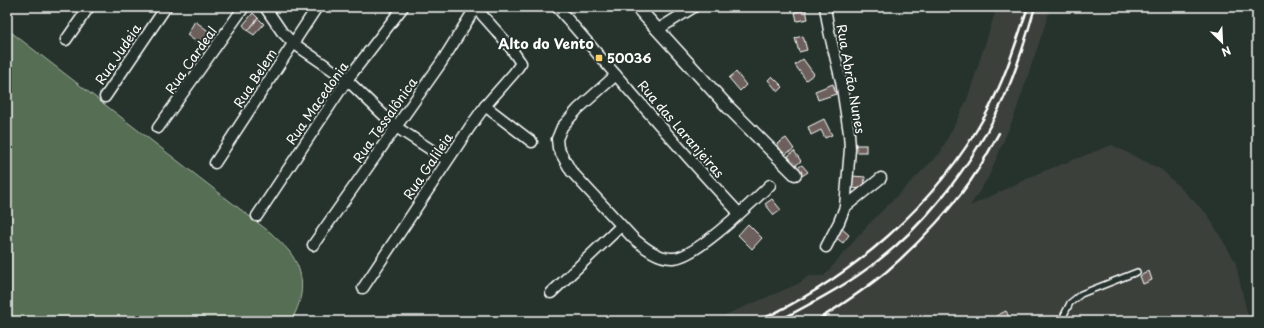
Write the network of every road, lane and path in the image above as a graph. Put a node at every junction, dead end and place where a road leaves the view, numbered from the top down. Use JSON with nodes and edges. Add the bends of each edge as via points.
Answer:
{"nodes":[{"id":1,"x":89,"y":7,"type":"edge"},
{"id":2,"x":166,"y":7,"type":"edge"},
{"id":3,"x":244,"y":7,"type":"edge"},
{"id":4,"x":264,"y":7,"type":"edge"},
{"id":5,"x":317,"y":7,"type":"edge"},
{"id":6,"x":403,"y":7,"type":"edge"},
{"id":7,"x":475,"y":7,"type":"edge"},
{"id":8,"x":557,"y":7,"type":"edge"},
{"id":9,"x":637,"y":7,"type":"edge"},
{"id":10,"x":694,"y":7,"type":"edge"},
{"id":11,"x":825,"y":7,"type":"edge"},
{"id":12,"x":657,"y":30,"type":"junction"},
{"id":13,"x":66,"y":40,"type":"dead end"},
{"id":14,"x":293,"y":43,"type":"junction"},
{"id":15,"x":616,"y":74,"type":"junction"},
{"id":16,"x":347,"y":80,"type":"junction"},
{"id":17,"x":105,"y":97,"type":"dead end"},
{"id":18,"x":485,"y":106,"type":"junction"},
{"id":19,"x":396,"y":127,"type":"junction"},
{"id":20,"x":158,"y":128,"type":"dead end"},
{"id":21,"x":532,"y":142,"type":"dead end"},
{"id":22,"x":447,"y":160,"type":"junction"},
{"id":23,"x":215,"y":162,"type":"dead end"},
{"id":24,"x":795,"y":174,"type":"dead end"},
{"id":25,"x":881,"y":178,"type":"dead end"},
{"id":26,"x":770,"y":185,"type":"dead end"},
{"id":27,"x":845,"y":208,"type":"junction"},
{"id":28,"x":739,"y":213,"type":"junction"},
{"id":29,"x":257,"y":216,"type":"dead end"},
{"id":30,"x":621,"y":226,"type":"junction"},
{"id":31,"x":313,"y":245,"type":"dead end"},
{"id":32,"x":826,"y":247,"type":"dead end"},
{"id":33,"x":1137,"y":272,"type":"dead end"},
{"id":34,"x":363,"y":288,"type":"dead end"},
{"id":35,"x":552,"y":293,"type":"dead end"},
{"id":36,"x":1061,"y":321,"type":"edge"}],
"edges":[{"from":1,"to":13,"type":"street"},
{"from":2,"to":17,"type":"street","name":"Rua Judeia"},
{"from":3,"to":20,"type":"street","name":"Rua Cardeal"},
{"from":4,"to":14,"type":"street"},
{"from":5,"to":14,"type":"street","name":"Rua Belem"},
{"from":6,"to":16,"type":"street","name":"Rua Macedonia"},
{"from":7,"to":18,"type":"street","name":"Rua Galileia","via":[[508,44],[521,63]]},
{"from":7,"to":19,"type":"street","name":"Rua Tessalônica","via":[[441,63]]},
{"from":8,"to":15,"type":"street","name":"Rua das Laranjeiras"},
{"from":9,"to":12,"type":"street"},
{"from":10,"to":12,"type":"street"},
{"from":11,"to":27,"type":"street","name":"Rua Abrão Nunes","via":[[849,133]]},
{"from":12,"to":24,"type":"street","via":[[728,107]]},
{"from":14,"to":16,"type":"street"},
{"from":14,"to":23,"type":"street","name":"Rua Belem"},
{"from":15,"to":28,"type":"street","name":"Rua das Laranjeiras","via":[[668,136]]},
{"from":15,"to":30,"type":"street","via":[[578,109],[562,127],[557,139],[558,148],[571,171]]},
{"from":16,"to":19,"type":"street"},
{"from":16,"to":29,"type":"street","name":"Rua Macedonia"},
{"from":18,"to":21,"type":"street"},
{"from":18,"to":22,"type":"street","name":"Rua Galileia"},
{"from":19,"to":22,"type":"street"},
{"from":19,"to":31,"type":"street","name":"Rua Tessalônica"},
{"from":22,"to":34,"type":"street","name":"Rua Galileia"},
{"from":25,"to":27,"type":"street"},
{"from":26,"to":28,"type":"street"},
{"from":27,"to":32,"type":"street","name":"Rua Abrão Nunes"},
{"from":28,"to":30,"type":"street","via":[[689,254],[672,259],[643,246]]},
{"from":30,"to":35,"type":"street"},
{"from":33,"to":36,"type":"lane","via":[[1081,294],[1070,303]]}]}
